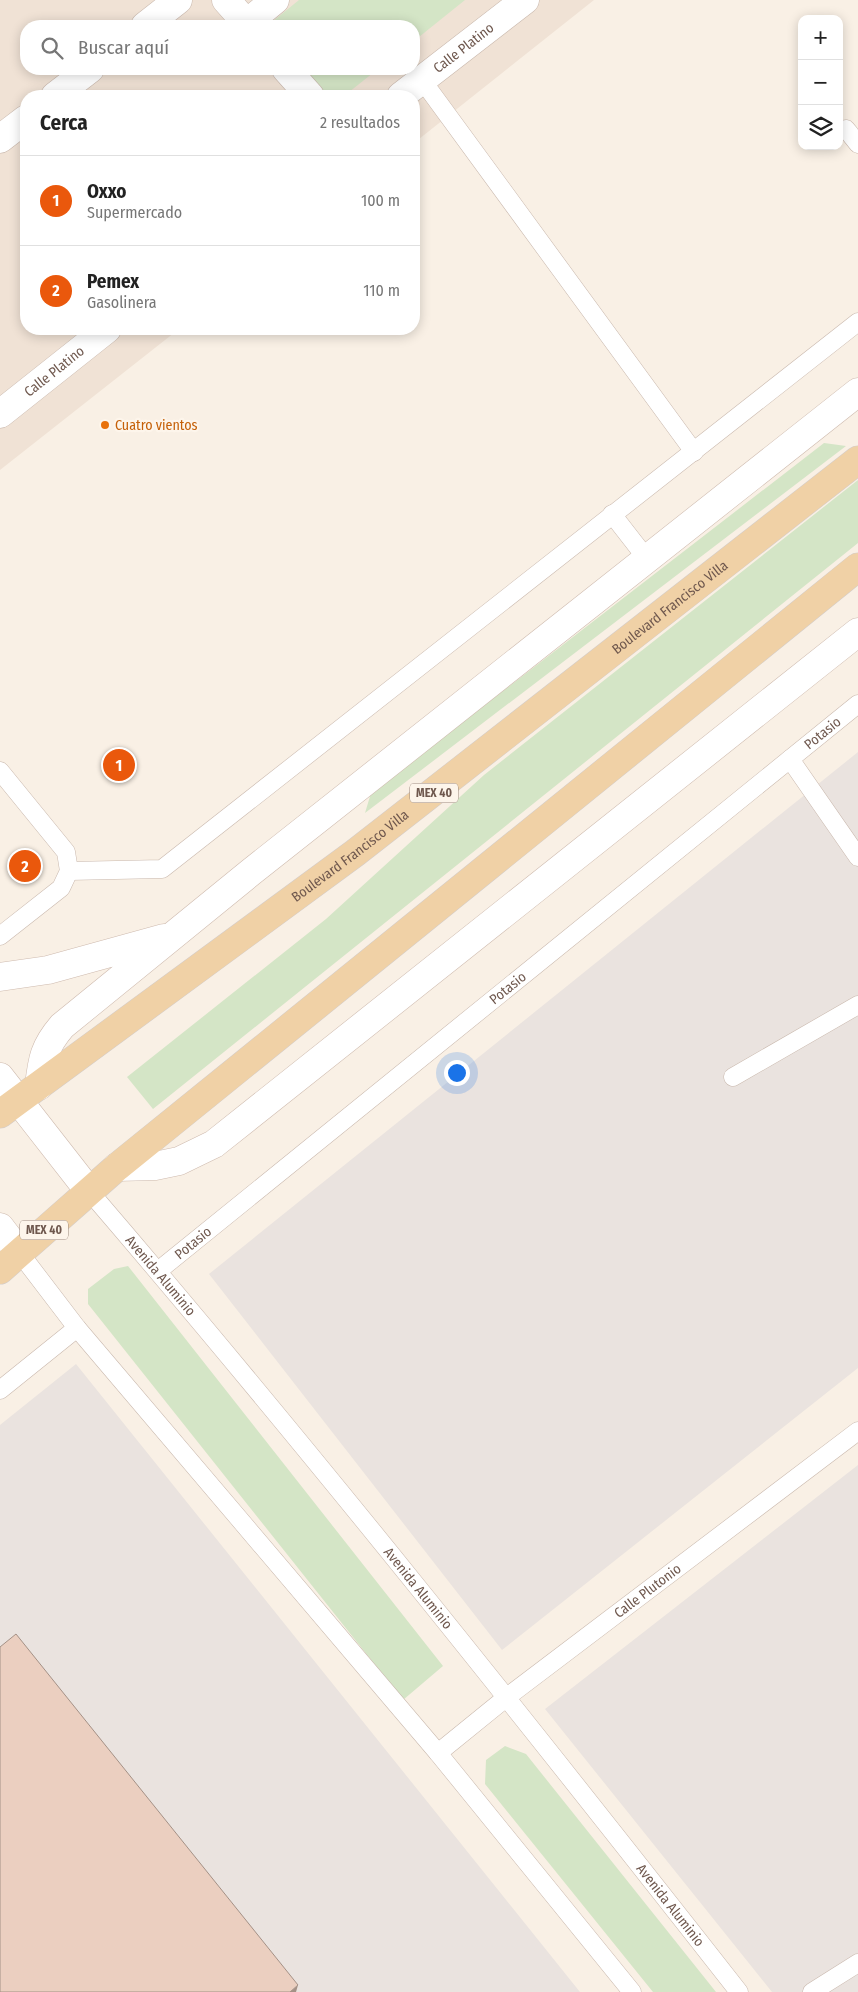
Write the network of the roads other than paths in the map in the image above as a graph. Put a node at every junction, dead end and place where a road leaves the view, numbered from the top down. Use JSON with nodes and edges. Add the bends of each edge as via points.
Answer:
{"nodes":[{"id":1,"x":178,"y":0,"type":"edge"},
{"id":2,"x":226,"y":0,"type":"edge"},
{"id":3,"x":275,"y":0,"type":"edge"},
{"id":4,"x":525,"y":0,"type":"edge"},
{"id":5,"x":152,"y":20,"type":"edge"},
{"id":6,"x":244,"y":20,"type":"edge"},
{"id":7,"x":253,"y":20,"type":"edge"},
{"id":8,"x":82,"y":75,"type":"edge"},
{"id":9,"x":291,"y":75,"type":"edge"},
{"id":10,"x":412,"y":88,"type":"edge"},
{"id":11,"x":63,"y":90,"type":"edge"},
{"id":12,"x":305,"y":90,"type":"edge"},
{"id":13,"x":420,"y":98,"type":"edge"},
{"id":14,"x":20,"y":124,"type":"edge"},
{"id":15,"x":846,"y":129,"type":"dead end"},
{"id":16,"x":0,"y":140,"type":"edge"},
{"id":17,"x":858,"y":144,"type":"edge"},
{"id":18,"x":858,"y":322,"type":"edge"},
{"id":19,"x":99,"y":335,"type":"edge"},
{"id":20,"x":858,"y":392,"type":"edge"},
{"id":21,"x":0,"y":414,"type":"edge"},
{"id":22,"x":694,"y":452,"type":"junction"},
{"id":23,"x":858,"y":460,"type":"edge"},
{"id":24,"x":612,"y":514,"type":"junction"},
{"id":25,"x":648,"y":559,"type":"junction"},
{"id":26,"x":858,"y":567,"type":"edge"},
{"id":27,"x":858,"y":632,"type":"edge"},
{"id":28,"x":858,"y":704,"type":"edge"},
{"id":29,"x":790,"y":759,"type":"junction"},
{"id":30,"x":0,"y":771,"type":"edge"},
{"id":31,"x":858,"y":857,"type":"edge"},
{"id":32,"x":69,"y":871,"type":"junction"},
{"id":33,"x":0,"y":936,"type":"edge"},
{"id":34,"x":173,"y":936,"type":"junction"},
{"id":35,"x":0,"y":977,"type":"edge"},
{"id":36,"x":858,"y":1005,"type":"edge"},
{"id":37,"x":0,"y":1077,"type":"edge"},
{"id":38,"x":733,"y":1077,"type":"dead end"},
{"id":39,"x":19,"y":1101,"type":"edge"},
{"id":40,"x":116,"y":1166,"type":"junction"},
{"id":41,"x":89,"y":1191,"type":"junction"},
{"id":42,"x":0,"y":1227,"type":"edge"},
{"id":43,"x":9,"y":1261,"type":"edge"},
{"id":44,"x":158,"y":1271,"type":"junction"},
{"id":45,"x":77,"y":1328,"type":"junction"},
{"id":46,"x":0,"y":1390,"type":"edge"},
{"id":47,"x":858,"y":1431,"type":"edge"},
{"id":48,"x":507,"y":1697,"type":"junction"},
{"id":49,"x":438,"y":1753,"type":"junction"},
{"id":50,"x":858,"y":1963,"type":"edge"},
{"id":51,"x":632,"y":1992,"type":"edge"},
{"id":52,"x":740,"y":1992,"type":"edge"},
{"id":53,"x":812,"y":1992,"type":"edge"}],
"edges":[{"from":1,"to":5,"type":"street"},
{"from":2,"to":6,"type":"street"},
{"from":3,"to":7,"type":"street"},
{"from":4,"to":10,"type":"street","name":"Calle Platino"},
{"from":8,"to":11,"type":"street"},
{"from":9,"to":12,"type":"street"},
{"from":13,"to":22,"type":"lane"},
{"from":14,"to":16,"type":"street"},
{"from":15,"to":17,"type":"lane"},
{"from":18,"to":22,"type":"lane"},
{"from":19,"to":21,"type":"street","name":"Calle Platino"},
{"from":20,"to":25,"type":"street"},
{"from":22,"to":24,"type":"lane"},
{"from":23,"to":39,"type":"main road","name":"Boulevard Francisco Villa","number":"MEX 40","via":[[442,787]]},
{"from":24,"to":25,"type":"lane"},
{"from":24,"to":32,"type":"lane","via":[[162,869]]},
{"from":25,"to":34,"type":"street"},
{"from":26,"to":40,"type":"main road","number":"MEX 40"},
{"from":27,"to":40,"type":"street","via":[[214,1144],[179,1161],[155,1166]]},
{"from":28,"to":29,"type":"lane","name":"Potasio"},
{"from":29,"to":31,"type":"lane"},
{"from":29,"to":44,"type":"lane","name":"Potasio"},
{"from":30,"to":32,"type":"lane","via":[[66,852]]},
{"from":32,"to":33,"type":"lane","via":[[61,888]]},
{"from":34,"to":35,"type":"street","via":[[48,970]]},
{"from":34,"to":39,"type":"street","via":[[62,1026],[49,1041]]},
{"from":36,"to":38,"type":"lane"},
{"from":37,"to":39,"type":"street"},
{"from":39,"to":41,"type":"street"},
{"from":40,"to":41,"type":"main road","number":"MEX 40"},
{"from":41,"to":43,"type":"main road","number":"MEX 40"},
{"from":41,"to":44,"type":"lane","name":"Avenida Aluminio"},
{"from":42,"to":43,"type":"street"},
{"from":43,"to":45,"type":"lane"},
{"from":44,"to":48,"type":"lane","name":"Avenida Aluminio"},
{"from":45,"to":46,"type":"lane"},
{"from":45,"to":49,"type":"lane"},
{"from":47,"to":48,"type":"lane","name":"Calle Plutonio"},
{"from":48,"to":49,"type":"lane","name":"Calle Plutonio"},
{"from":48,"to":52,"type":"lane","name":"Avenida Aluminio"},
{"from":49,"to":51,"type":"lane"},
{"from":50,"to":53,"type":"lane"}]}
